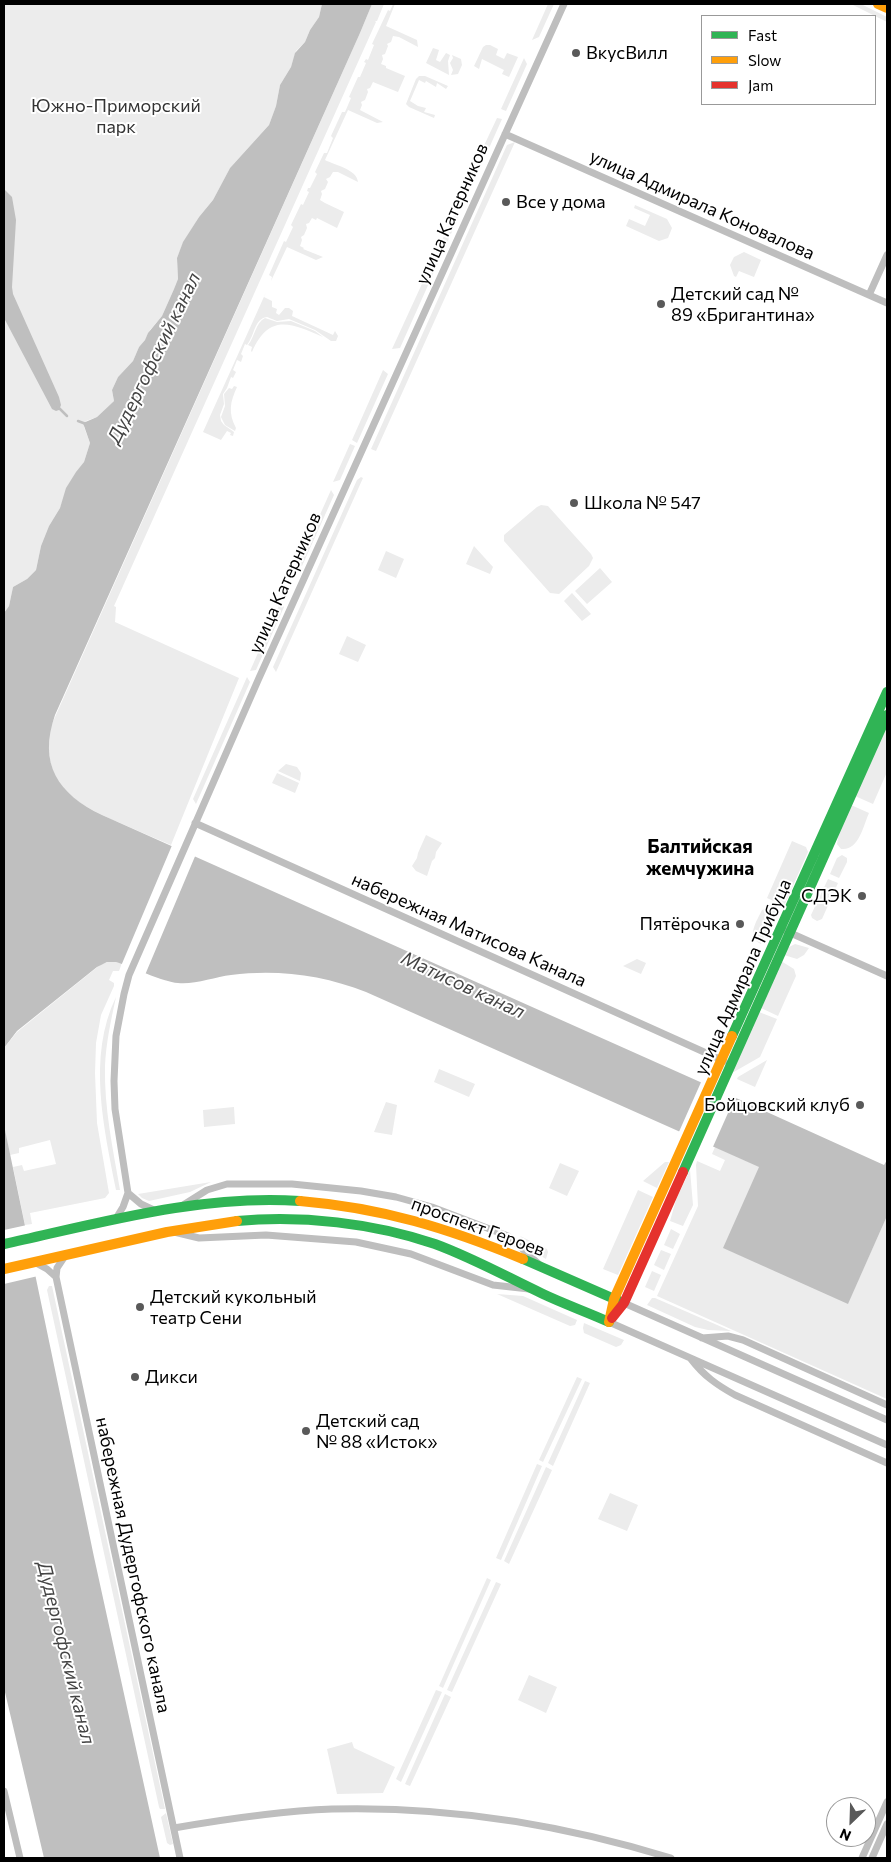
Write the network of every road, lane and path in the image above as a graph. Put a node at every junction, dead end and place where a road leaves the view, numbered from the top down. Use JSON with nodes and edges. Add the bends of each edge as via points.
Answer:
{"nodes":[{"id":1,"x":564,"y":4,"type":"edge"},
{"id":2,"x":878,"y":4,"type":"edge"},
{"id":3,"x":887,"y":8,"type":"edge"},
{"id":4,"x":505,"y":134,"type":"junction"},
{"id":5,"x":887,"y":255,"type":"edge"},
{"id":6,"x":869,"y":295,"type":"junction"},
{"id":7,"x":887,"y":304,"type":"edge"},
{"id":8,"x":887,"y":692,"type":"edge"},
{"id":9,"x":887,"y":715,"type":"edge"},
{"id":10,"x":195,"y":823,"type":"junction"},
{"id":11,"x":786,"y":930,"type":"junction"},
{"id":12,"x":887,"y":976,"type":"edge"},
{"id":13,"x":727,"y":1062,"type":"junction"},
{"id":14,"x":128,"y":1193,"type":"junction"},
{"id":15,"x":177,"y":1208,"type":"junction"},
{"id":16,"x":158,"y":1212,"type":"junction"},
{"id":17,"x":115,"y":1220,"type":"junction"},
{"id":18,"x":171,"y":1231,"type":"junction"},
{"id":19,"x":4,"y":1244,"type":"edge"},
{"id":20,"x":65,"y":1256,"type":"junction"},
{"id":21,"x":36,"y":1263,"type":"junction"},
{"id":22,"x":544,"y":1268,"type":"junction"},
{"id":23,"x":4,"y":1269,"type":"edge"},
{"id":24,"x":56,"y":1277,"type":"junction"},
{"id":25,"x":533,"y":1289,"type":"junction"},
{"id":26,"x":619,"y":1301,"type":"junction"},
{"id":27,"x":609,"y":1322,"type":"junction"},
{"id":28,"x":701,"y":1338,"type":"junction"},
{"id":29,"x":691,"y":1359,"type":"junction"},
{"id":30,"x":887,"y":1405,"type":"edge"},
{"id":31,"x":887,"y":1420,"type":"edge"},
{"id":32,"x":887,"y":1445,"type":"edge"},
{"id":33,"x":887,"y":1463,"type":"edge"},
{"id":34,"x":4,"y":1791,"type":"edge"},
{"id":35,"x":887,"y":1802,"type":"edge"},
{"id":36,"x":887,"y":1824,"type":"edge"},
{"id":37,"x":174,"y":1828,"type":"junction"},
{"id":38,"x":20,"y":1858,"type":"edge"},
{"id":39,"x":180,"y":1858,"type":"edge"},
{"id":40,"x":671,"y":1858,"type":"edge"},
{"id":41,"x":862,"y":1858,"type":"edge"},
{"id":42,"x":872,"y":1858,"type":"edge"}],
"edges":[{"from":1,"to":4,"type":"street","name":"улица Катерников"},
{"from":2,"to":3,"type":"street"},
{"from":4,"to":6,"type":"street","name":"улица Адмирала Коновалова"},
{"from":4,"to":10,"type":"street","name":"улица Катерников"},
{"from":5,"to":6,"type":"street"},
{"from":6,"to":7,"type":"street","name":"улица Адмирала Коновалова"},
{"from":8,"to":11,"type":"street","name":"улица Адмирала Трибуца"},
{"from":9,"to":11,"type":"street","name":"улица Адмирала Трибуца"},
{"from":10,"to":13,"type":"street","name":"набережная Матисова Канала"},
{"from":10,"to":14,"type":"street","name":"улица Катерников","via":[[129,975],[116,1036],[116,1117]]},
{"from":11,"to":12,"type":"street"},
{"from":11,"to":13,"type":"street","name":"улица Адмирала Трибуца"},
{"from":13,"to":26,"type":"street","name":"улица Адмирала Трибуца"},
{"from":14,"to":16,"type":"street"},
{"from":14,"to":17,"type":"street"},
{"from":15,"to":16,"type":"street","name":"проспект Героев"},
{"from":15,"to":22,"type":"street","name":"проспект Героев","via":[[221,1202],[276,1201],[359,1208],[427,1223]]},
{"from":15,"to":22,"type":"street","via":[[207,1190],[228,1184],[292,1184],[361,1191],[432,1207],[508,1236]]},
{"from":16,"to":17,"type":"street","name":"проспект Героев"},
{"from":17,"to":19,"type":"street","name":"проспект Героев"},
{"from":18,"to":20,"type":"street","name":"проспект Героев"},
{"from":18,"to":25,"type":"street","via":[[199,1238],[266,1235],[356,1242],[411,1254],[493,1285]]},
{"from":18,"to":25,"type":"street","name":"проспект Героев","via":[[224,1222],[275,1220],[357,1226],[456,1252]]},
{"from":20,"to":21,"type":"street","name":"проспект Героев"},
{"from":20,"to":24,"type":"street","via":[[57,1268]]},
{"from":21,"to":23,"type":"street","name":"проспект Героев"},
{"from":21,"to":24,"type":"street"},
{"from":22,"to":26,"type":"street","name":"проспект Героев"},
{"from":24,"to":37,"type":"street","name":"набережная Дудергофского канала"},
{"from":25,"to":27,"type":"street","name":"проспект Героев"},
{"from":26,"to":27,"type":"street","name":"улица Адмирала Трибуца"},
{"from":26,"to":28,"type":"street","name":"проспект Героев"},
{"from":27,"to":29,"type":"street","name":"проспект Героев"},
{"from":28,"to":30,"type":"street","via":[[728,1336],[743,1340]]},
{"from":28,"to":31,"type":"street","name":"проспект Героев"},
{"from":29,"to":32,"type":"street","name":"проспект Героев"},
{"from":29,"to":33,"type":"street","via":[[715,1384],[735,1395]]},
{"from":34,"to":38,"type":"street"},
{"from":35,"to":41,"type":"street"},
{"from":36,"to":42,"type":"street"},
{"from":37,"to":39,"type":"street","name":"набережная Дудергофского канала"},
{"from":37,"to":40,"type":"street","via":[[265,1815],[331,1810],[440,1812],[564,1829]]}]}
